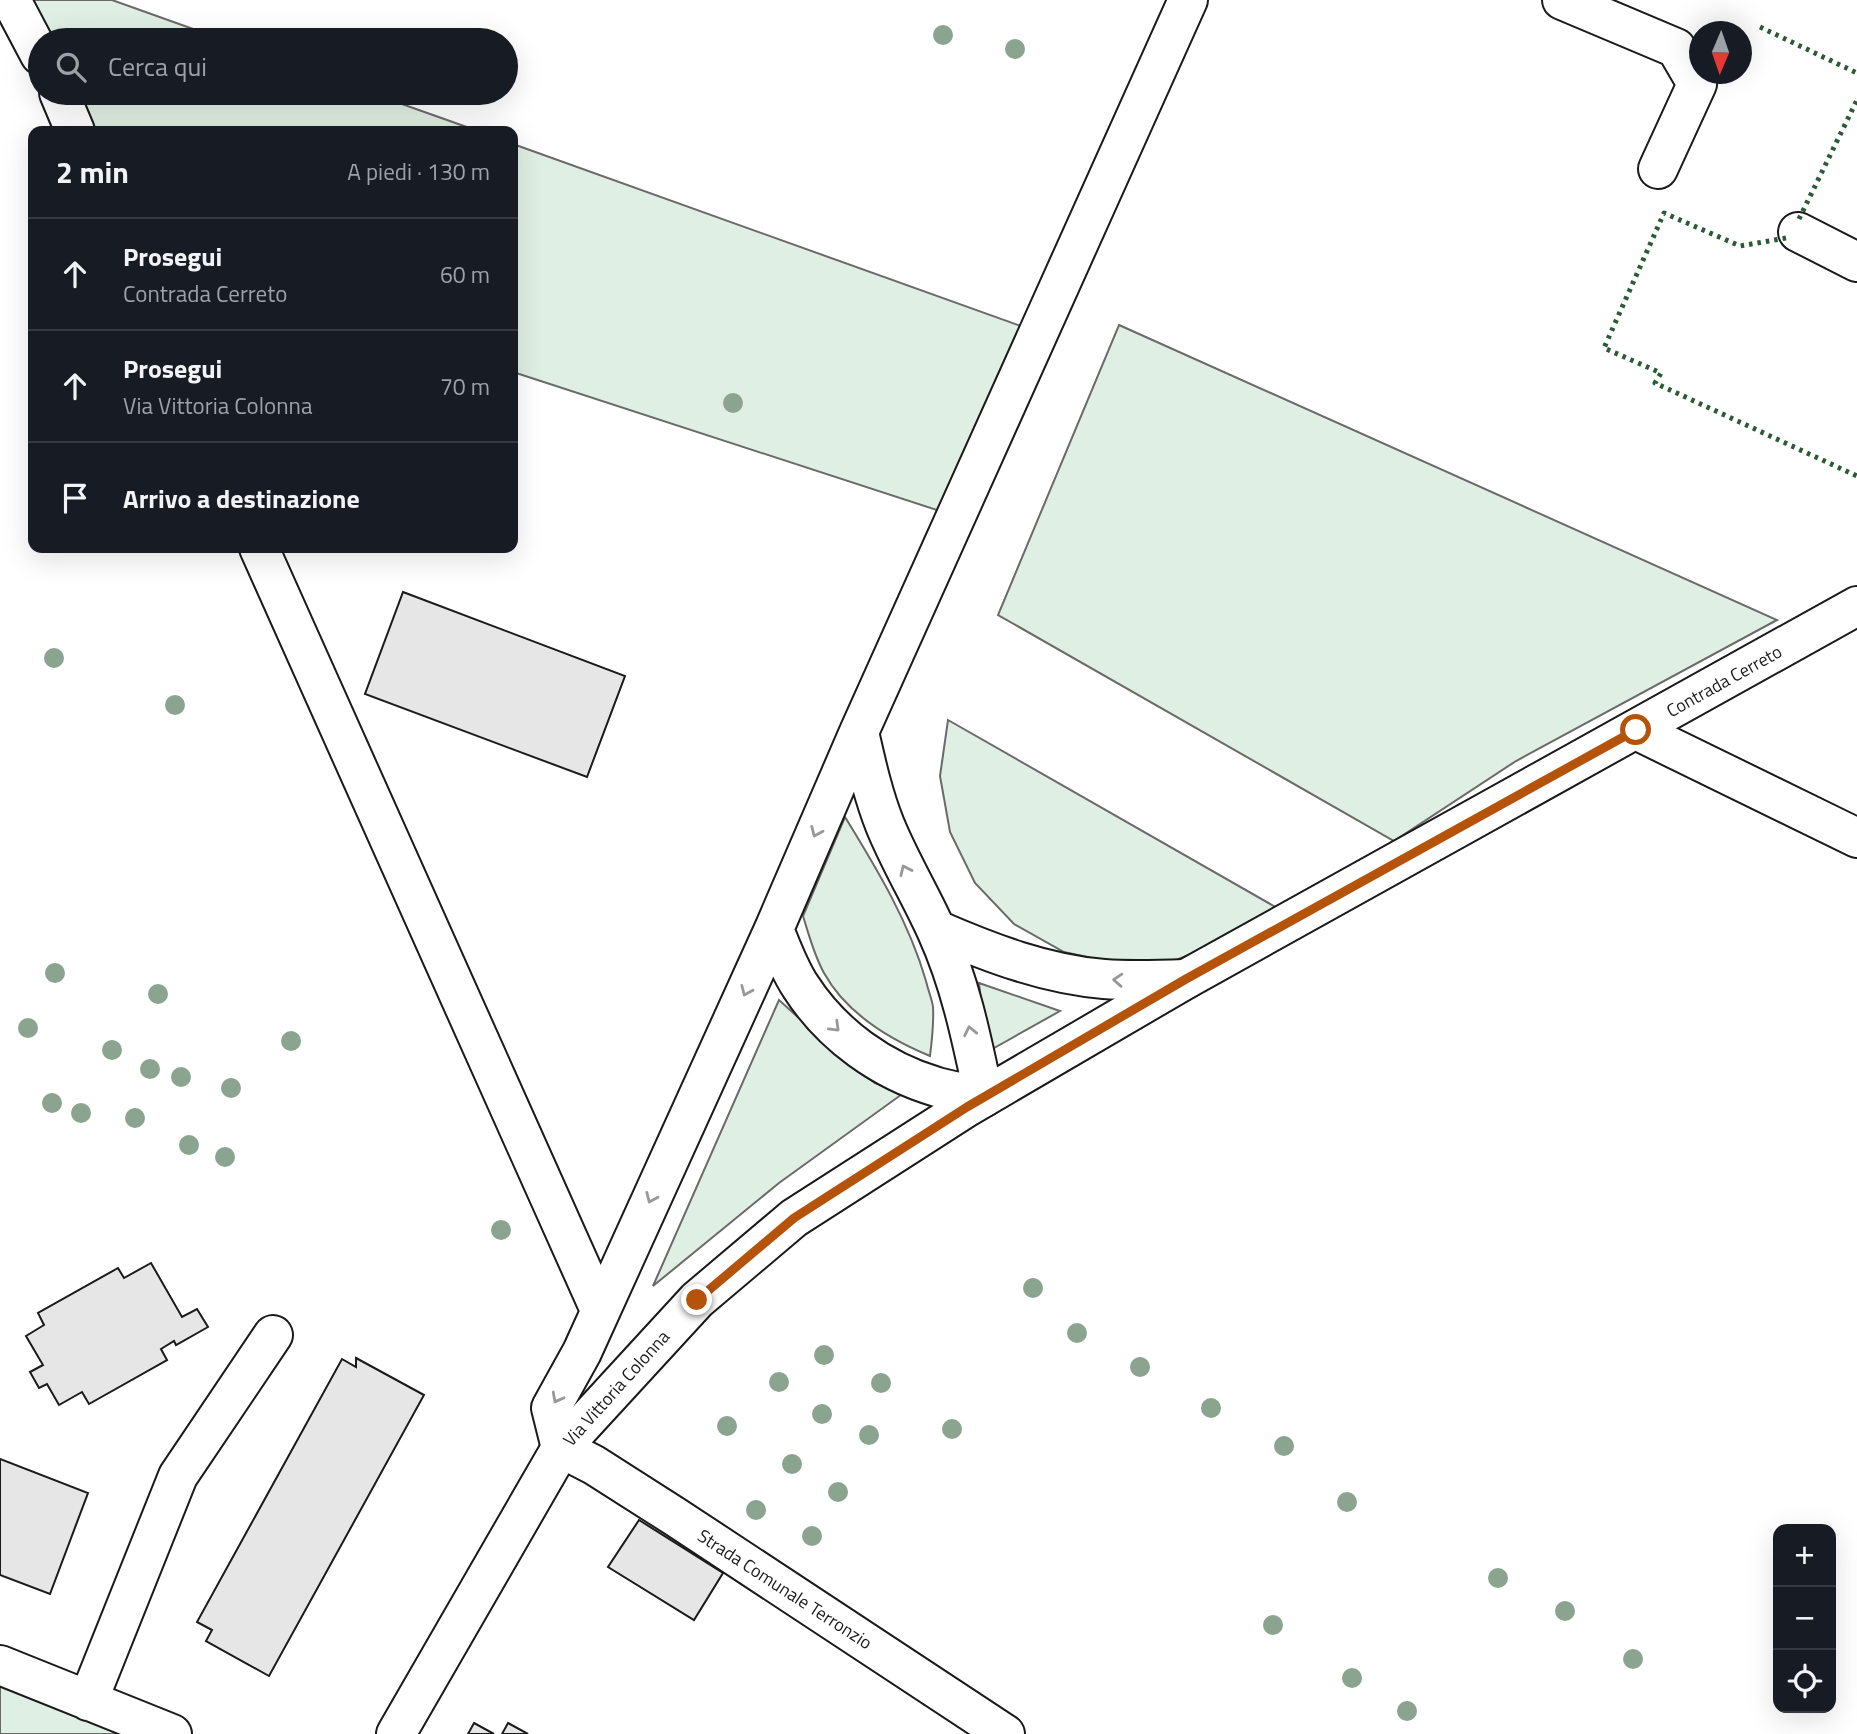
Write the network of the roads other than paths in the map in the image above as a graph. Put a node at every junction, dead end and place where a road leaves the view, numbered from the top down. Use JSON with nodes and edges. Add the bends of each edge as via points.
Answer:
{"nodes":[{"id":1,"x":11,"y":0,"type":"edge"},
{"id":2,"x":1188,"y":0,"type":"edge"},
{"id":3,"x":1562,"y":0,"type":"edge"},
{"id":4,"x":28,"y":32,"type":"edge"},
{"id":5,"x":64,"y":105,"type":"edge"},
{"id":6,"x":73,"y":126,"type":"edge"},
{"id":7,"x":1658,"y":169,"type":"dead end"},
{"id":8,"x":1798,"y":232,"type":"dead end"},
{"id":9,"x":1857,"y":262,"type":"edge"},
{"id":10,"x":261,"y":553,"type":"edge"},
{"id":11,"x":1857,"y":606,"type":"edge"},
{"id":12,"x":1636,"y":730,"type":"junction"},
{"id":13,"x":859,"y":732,"type":"junction"},
{"id":14,"x":1857,"y":838,"type":"edge"},
{"id":15,"x":774,"y":929,"type":"junction"},
{"id":16,"x":937,"y":930,"type":"junction"},
{"id":17,"x":1186,"y":979,"type":"junction"},
{"id":18,"x":985,"y":1097,"type":"junction"},
{"id":19,"x":600,"y":1310,"type":"junction"},
{"id":20,"x":273,"y":1335,"type":"dead end"},
{"id":21,"x":561,"y":1448,"type":"junction"},
{"id":22,"x":0,"y":1665,"type":"edge"},
{"id":23,"x":88,"y":1701,"type":"junction"},
{"id":24,"x":172,"y":1734,"type":"edge"},
{"id":25,"x":396,"y":1734,"type":"edge"},
{"id":26,"x":1005,"y":1734,"type":"edge"}],
"edges":[{"from":1,"to":4,"type":"street"},
{"from":2,"to":13,"type":"street"},
{"from":3,"to":7,"type":"street","via":[[1676,48],[1697,84]]},
{"from":5,"to":6,"type":"street"},
{"from":8,"to":9,"type":"street"},
{"from":10,"to":19,"type":"street"},
{"from":11,"to":12,"type":"street","name":"Contrada Cerreto"},
{"from":12,"to":14,"type":"street"},
{"from":12,"to":17,"type":"street","name":"Contrada Cerreto"},
{"from":13,"to":15,"type":"street","one_way":true},
{"from":16,"to":13,"type":"street","one_way":true,"via":[[884,824]]},
{"from":15,"to":18,"type":"street","one_way":true,"via":[[801,987],[838,1032],[905,1075]]},
{"from":15,"to":19,"type":"street","one_way":true},
{"from":17,"to":16,"type":"street","one_way":true,"via":[[1132,981],[1069,974],[998,956]]},
{"from":18,"to":16,"type":"street","one_way":true,"via":[[967,1015]]},
{"from":17,"to":18,"type":"street","name":"Via Vittoria Colonna"},
{"from":18,"to":21,"type":"street","name":"Via Vittoria Colonna","via":[[794,1218],[697,1300]]},
{"from":19,"to":21,"type":"street","one_way":true,"via":[[551,1408]]},
{"from":20,"to":23,"type":"street","via":[[178,1476]]},
{"from":21,"to":25,"type":"street","name":"Via Vittoria Colonna"},
{"from":21,"to":26,"type":"street","name":"Strada Comunale Terronzio","via":[[674,1516]]},
{"from":22,"to":23,"type":"street"},
{"from":23,"to":24,"type":"street"}]}
